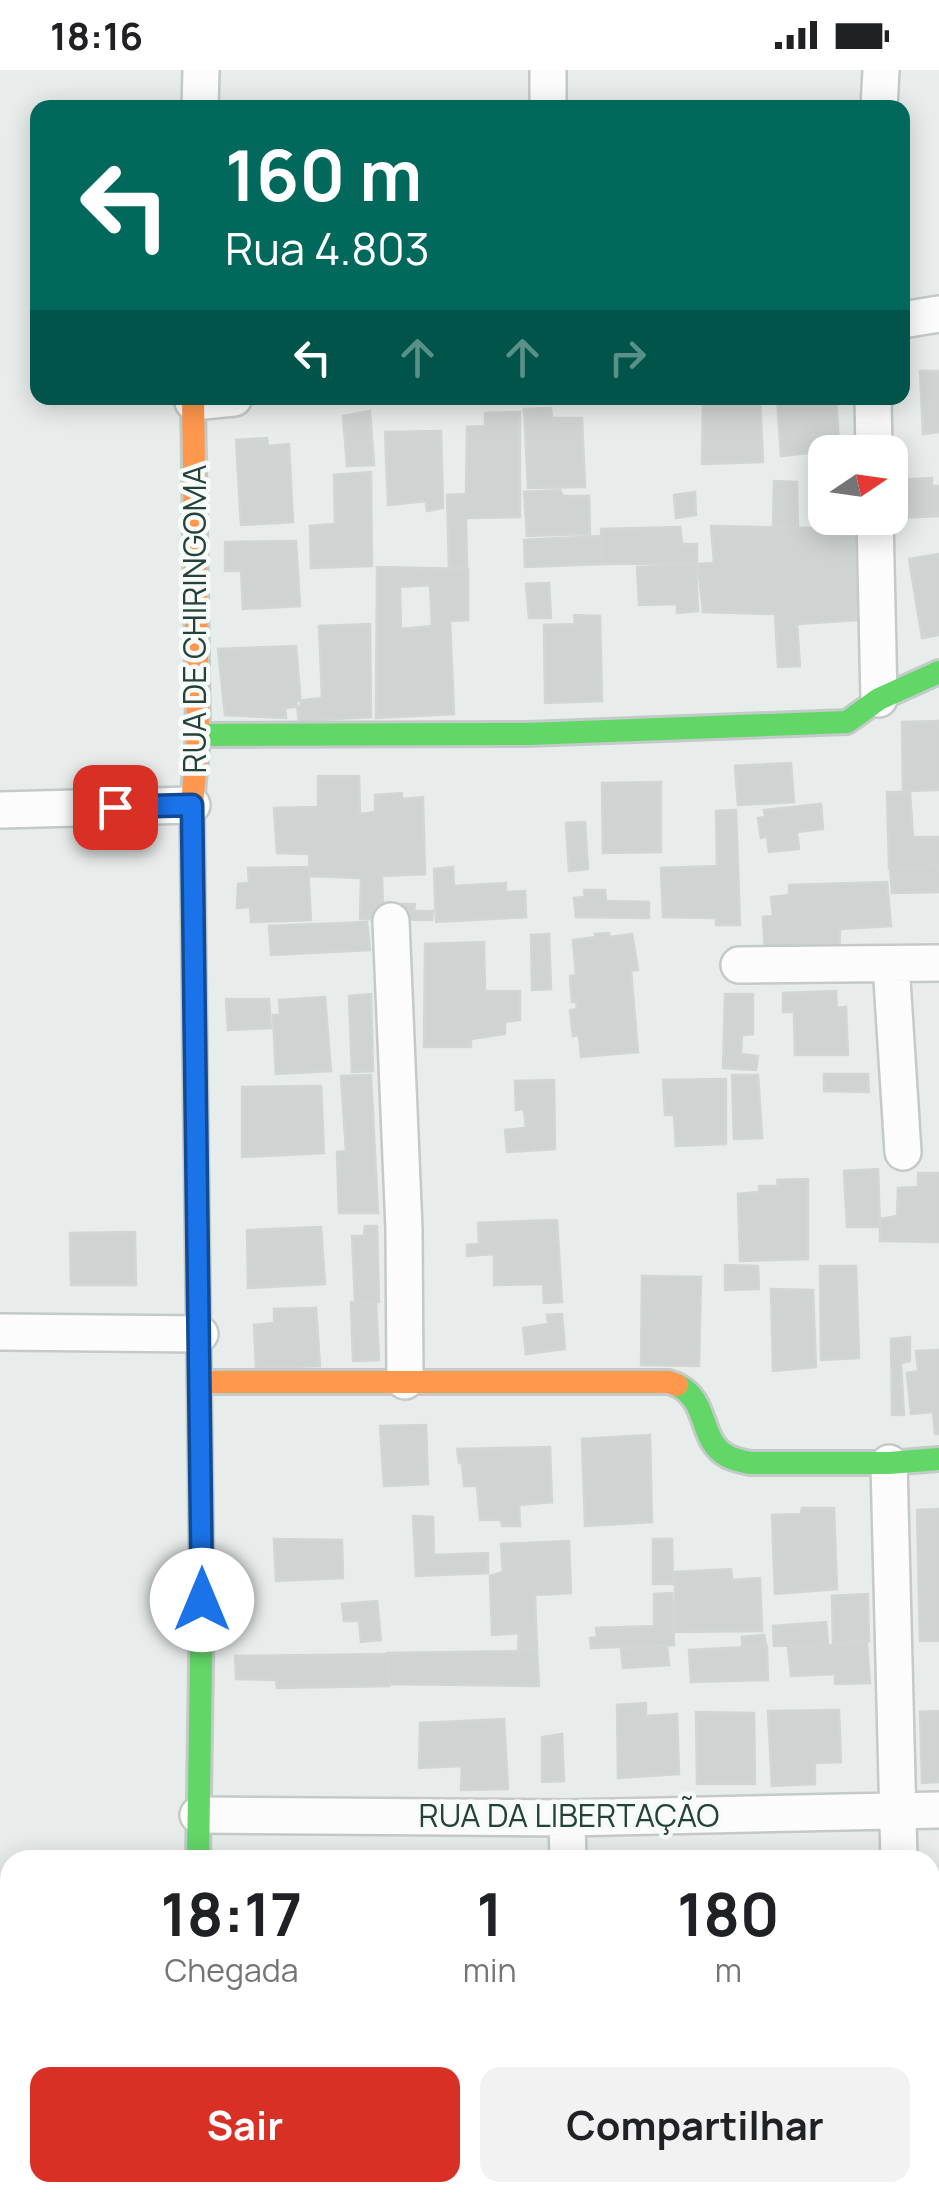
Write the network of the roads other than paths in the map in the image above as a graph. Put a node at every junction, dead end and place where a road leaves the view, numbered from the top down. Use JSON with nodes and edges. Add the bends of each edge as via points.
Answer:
{"nodes":[{"id":1,"x":201,"y":70,"type":"edge"},
{"id":2,"x":548,"y":70,"type":"edge"},
{"id":3,"x":880,"y":70,"type":"edge"},
{"id":4,"x":200,"y":100,"type":"edge"},
{"id":5,"x":548,"y":100,"type":"edge"},
{"id":6,"x":879,"y":100,"type":"edge"},
{"id":7,"x":939,"y":314,"type":"edge"},
{"id":8,"x":910,"y":319,"type":"edge"},
{"id":9,"x":193,"y":405,"type":"edge"},
{"id":10,"x":873,"y":405,"type":"edge"},
{"id":11,"x":874,"y":435,"type":"edge"},
{"id":12,"x":875,"y":535,"type":"edge"},
{"id":13,"x":939,"y":672,"type":"edge"},
{"id":14,"x":880,"y":698,"type":"junction"},
{"id":15,"x":198,"y":735,"type":"junction"},
{"id":16,"x":192,"y":805,"type":"junction"},
{"id":17,"x":0,"y":810,"type":"edge"},
{"id":18,"x":390,"y":921,"type":"dead end"},
{"id":19,"x":891,"y":964,"type":"junction"},
{"id":20,"x":939,"y":964,"type":"edge"},
{"id":21,"x":739,"y":965,"type":"dead end"},
{"id":22,"x":903,"y":1152,"type":"dead end"},
{"id":23,"x":0,"y":1332,"type":"edge"},
{"id":24,"x":200,"y":1334,"type":"junction"},
{"id":25,"x":201,"y":1382,"type":"junction"},
{"id":26,"x":404,"y":1382,"type":"junction"},
{"id":27,"x":939,"y":1459,"type":"edge"},
{"id":28,"x":889,"y":1463,"type":"junction"},
{"id":29,"x":939,"y":1810,"type":"edge"},
{"id":30,"x":898,"y":1811,"type":"junction"},
{"id":31,"x":198,"y":1815,"type":"junction"},
{"id":32,"x":567,"y":1818,"type":"junction"},
{"id":33,"x":198,"y":1850,"type":"edge"},
{"id":34,"x":568,"y":1850,"type":"edge"},
{"id":35,"x":899,"y":1850,"type":"edge"}],
"edges":[{"from":1,"to":4,"type":"street"},
{"from":2,"to":5,"type":"street"},
{"from":3,"to":6,"type":"street"},
{"from":7,"to":8,"type":"street"},
{"from":9,"to":15,"type":"street","name":"RUA DE CHIRINGOMA"},
{"from":10,"to":11,"type":"street"},
{"from":12,"to":14,"type":"street"},
{"from":13,"to":14,"type":"street"},
{"from":14,"to":15,"type":"street","via":[[848,722],[818,724]]},
{"from":15,"to":16,"type":"street","name":"RUA DE CHIRINGOMA"},
{"from":16,"to":17,"type":"street"},
{"from":16,"to":24,"type":"street","name":"RUA DE CHIRINGOMA"},
{"from":18,"to":26,"type":"street"},
{"from":19,"to":20,"type":"street"},
{"from":19,"to":21,"type":"street"},
{"from":19,"to":22,"type":"street"},
{"from":23,"to":24,"type":"street"},
{"from":24,"to":25,"type":"street","name":"RUA DE CHIRINGOMA"},
{"from":25,"to":26,"type":"street"},
{"from":25,"to":31,"type":"street","name":"RUA DE CHIRINGOMA"},
{"from":26,"to":28,"type":"street","via":[[668,1382],[696,1397],[719,1450],[730,1458]]},
{"from":27,"to":28,"type":"street"},
{"from":28,"to":30,"type":"street"},
{"from":29,"to":30,"type":"street","name":"RUA DA LIBERTAÇÃO"},
{"from":30,"to":32,"type":"street","name":"RUA DA LIBERTAÇÃO"},
{"from":30,"to":35,"type":"street"},
{"from":31,"to":32,"type":"street","name":"RUA DA LIBERTAÇÃO"},
{"from":31,"to":33,"type":"street","name":"RUA DE CHIRINGOMA"},
{"from":32,"to":34,"type":"street"}]}
